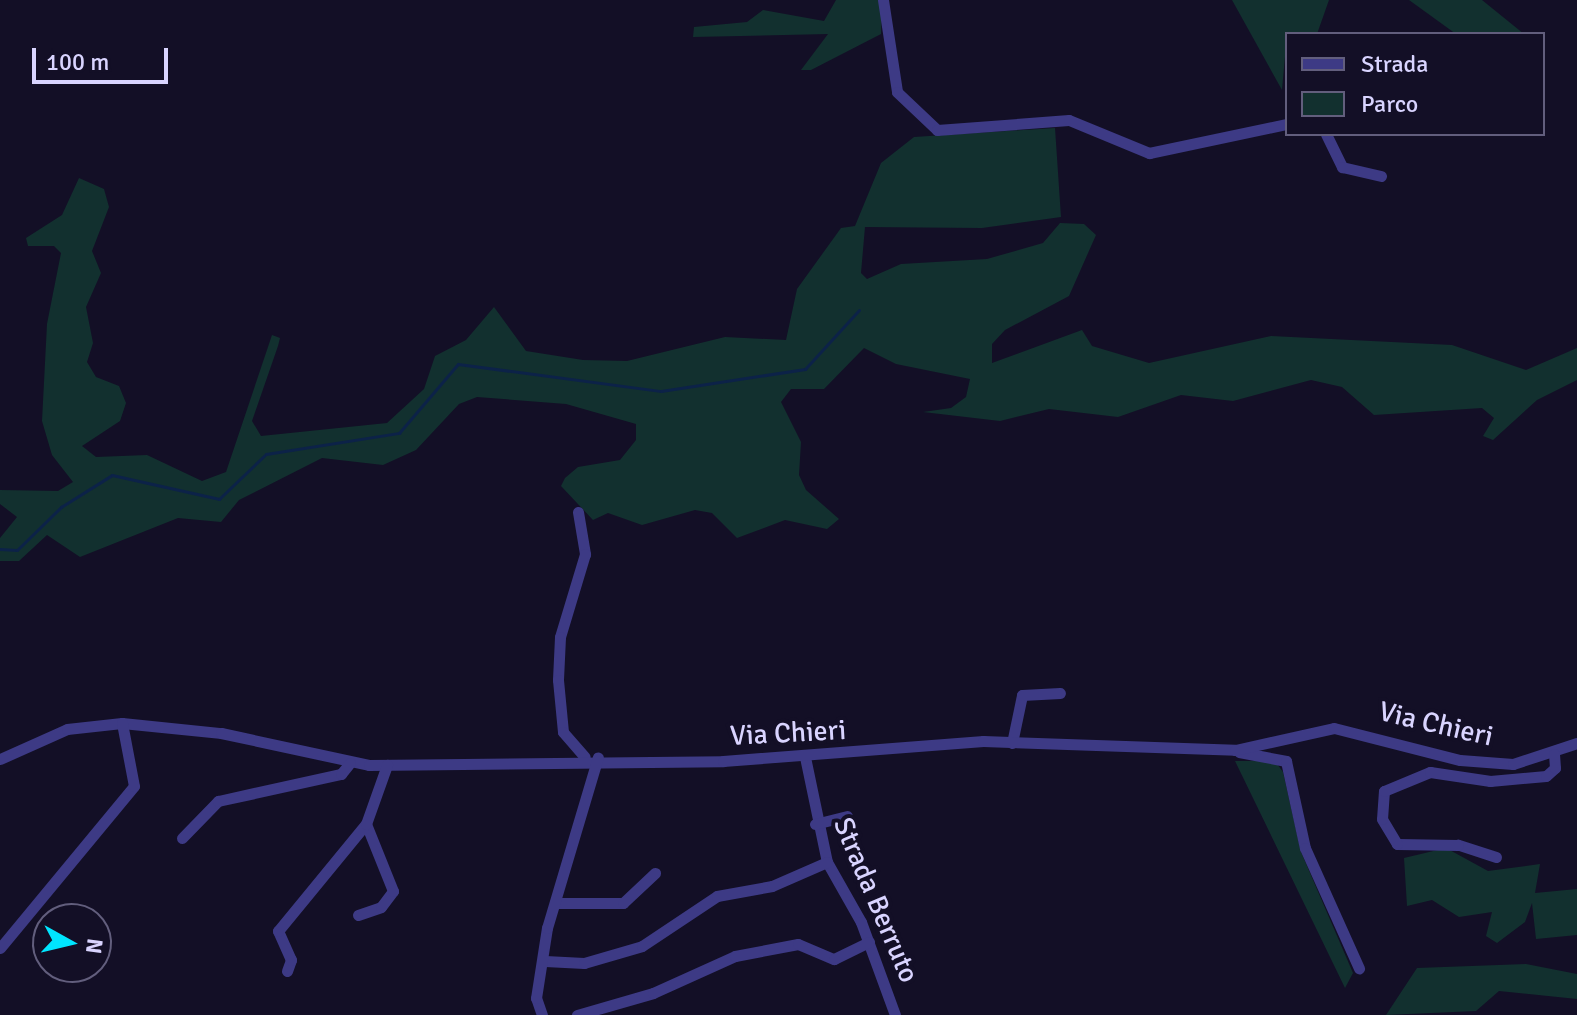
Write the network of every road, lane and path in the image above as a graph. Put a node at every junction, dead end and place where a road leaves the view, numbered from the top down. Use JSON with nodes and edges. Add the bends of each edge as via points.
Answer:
{"nodes":[{"id":1,"x":883,"y":0,"type":"edge"},
{"id":2,"x":1285,"y":124,"type":"edge"},
{"id":3,"x":1327,"y":136,"type":"edge"},
{"id":4,"x":1381,"y":176,"type":"dead end"},
{"id":5,"x":578,"y":512,"type":"dead end"},
{"id":6,"x":1060,"y":693,"type":"dead end"},
{"id":7,"x":122,"y":723,"type":"junction"},
{"id":8,"x":1012,"y":743,"type":"junction"},
{"id":9,"x":1577,"y":743,"type":"edge"},
{"id":10,"x":1235,"y":750,"type":"junction"},
{"id":11,"x":1554,"y":754,"type":"junction"},
{"id":12,"x":585,"y":757,"type":"junction"},
{"id":13,"x":598,"y":757,"type":"junction"},
{"id":14,"x":805,"y":757,"type":"junction"},
{"id":15,"x":0,"y":759,"type":"edge"},
{"id":16,"x":350,"y":763,"type":"junction"},
{"id":17,"x":387,"y":765,"type":"junction"},
{"id":18,"x":847,"y":816,"type":"dead end"},
{"id":19,"x":366,"y":824,"type":"junction"},
{"id":20,"x":815,"y":824,"type":"junction"},
{"id":21,"x":182,"y":838,"type":"dead end"},
{"id":22,"x":1496,"y":857,"type":"dead end"},
{"id":23,"x":827,"y":862,"type":"junction"},
{"id":24,"x":655,"y":873,"type":"dead end"},
{"id":25,"x":556,"y":903,"type":"junction"},
{"id":26,"x":358,"y":915,"type":"dead end"},
{"id":27,"x":869,"y":942,"type":"junction"},
{"id":28,"x":0,"y":948,"type":"edge"},
{"id":29,"x":545,"y":961,"type":"junction"},
{"id":30,"x":1359,"y":968,"type":"dead end"},
{"id":31,"x":287,"y":971,"type":"dead end"},
{"id":32,"x":542,"y":1015,"type":"edge"},
{"id":33,"x":577,"y":1015,"type":"edge"},
{"id":34,"x":895,"y":1015,"type":"edge"}],
"edges":[{"from":1,"to":2,"type":"street","via":[[897,92],[937,130],[1069,120],[1149,153]]},
{"from":3,"to":4,"type":"street","via":[[1342,167]]},
{"from":5,"to":12,"type":"street","via":[[585,554],[560,637],[558,680],[563,732]]},
{"from":6,"to":8,"type":"street","via":[[1022,695]]},
{"from":7,"to":15,"type":"street","name":"Via Chieri","via":[[67,729]]},
{"from":7,"to":16,"type":"street","name":"Via Chieri","via":[[221,733]]},
{"from":7,"to":28,"type":"street","via":[[134,786]]},
{"from":8,"to":10,"type":"street","name":"Via Chieri"},
{"from":8,"to":14,"type":"street","name":"Via Chieri"},
{"from":9,"to":11,"type":"street","name":"Via Chieri"},
{"from":10,"to":11,"type":"street","name":"Via Chieri","via":[[1334,728],[1487,764]]},
{"from":10,"to":30,"type":"street","via":[[1286,761],[1305,848]]},
{"from":11,"to":22,"type":"street","via":[[1550,775],[1490,781],[1430,772],[1384,791],[1382,819],[1397,844],[1458,845]]},
{"from":12,"to":13,"type":"street","name":"Via Chieri"},
{"from":12,"to":17,"type":"street","name":"Via Chieri"},
{"from":13,"to":14,"type":"street","name":"Via Chieri"},
{"from":13,"to":25,"type":"street"},
{"from":14,"to":20,"type":"street","name":"Strada Berruto"},
{"from":16,"to":17,"type":"street","name":"Via Chieri"},
{"from":16,"to":21,"type":"street","via":[[341,774],[218,801]]},
{"from":17,"to":19,"type":"street"},
{"from":18,"to":20,"type":"street"},
{"from":19,"to":26,"type":"street","via":[[393,891],[381,907]]},
{"from":19,"to":31,"type":"street","via":[[280,927],[291,960]]},
{"from":20,"to":23,"type":"street","name":"Strada Berruto"},
{"from":23,"to":27,"type":"street","name":"Strada Berruto"},
{"from":23,"to":29,"type":"street","via":[[772,886],[717,896],[642,946],[584,963]]},
{"from":24,"to":25,"type":"street","via":[[623,903]]},
{"from":25,"to":29,"type":"street"},
{"from":27,"to":33,"type":"street","via":[[834,959],[798,944],[735,956],[653,993]]},
{"from":27,"to":34,"type":"street","name":"Strada Berruto"},
{"from":29,"to":32,"type":"street","via":[[536,998]]}]}
